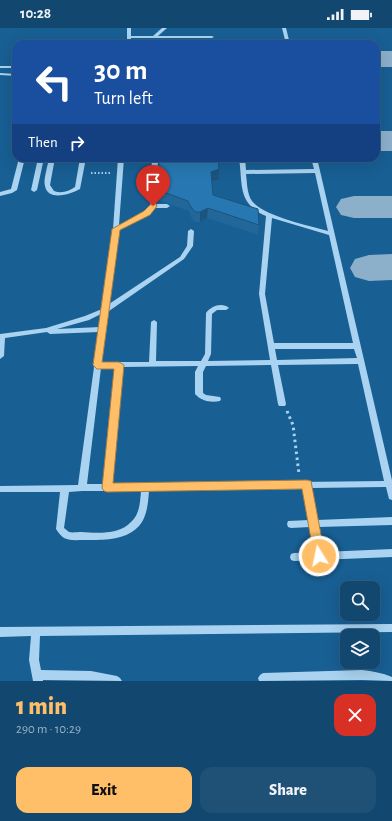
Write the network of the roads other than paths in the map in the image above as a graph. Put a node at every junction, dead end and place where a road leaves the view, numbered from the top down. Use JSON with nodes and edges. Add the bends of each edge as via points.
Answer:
{"nodes":[{"id":1,"x":129,"y":28,"type":"edge"},
{"id":2,"x":165,"y":28,"type":"edge"},
{"id":3,"x":284,"y":28,"type":"edge"},
{"id":4,"x":129,"y":37,"type":"joint"},
{"id":5,"x":154,"y":37,"type":"junction"},
{"id":6,"x":212,"y":37,"type":"dead end"},
{"id":7,"x":287,"y":40,"type":"edge"},
{"id":8,"x":0,"y":67,"type":"edge"},
{"id":9,"x":12,"y":67,"type":"edge"},
{"id":10,"x":0,"y":74,"type":"edge"},
{"id":11,"x":12,"y":75,"type":"edge"},
{"id":12,"x":21,"y":162,"type":"edge"},
{"id":13,"x":39,"y":162,"type":"edge"},
{"id":14,"x":51,"y":162,"type":"edge"},
{"id":15,"x":82,"y":162,"type":"edge"},
{"id":16,"x":121,"y":162,"type":"edge"},
{"id":17,"x":155,"y":162,"type":"edge"},
{"id":18,"x":243,"y":162,"type":"edge"},
{"id":19,"x":315,"y":162,"type":"edge"},
{"id":20,"x":317,"y":171,"type":"junction"},
{"id":21,"x":244,"y":172,"type":"junction"},
{"id":22,"x":34,"y":190,"type":"dead end"},
{"id":23,"x":0,"y":194,"type":"edge"},
{"id":24,"x":153,"y":206,"type":"junction"},
{"id":25,"x":168,"y":206,"type":"edge"},
{"id":26,"x":269,"y":215,"type":"junction"},
{"id":27,"x":116,"y":229,"type":"junction"},
{"id":28,"x":191,"y":231,"type":"dead end"},
{"id":29,"x":332,"y":234,"type":"junction"},
{"id":30,"x":226,"y":308,"type":"dead end"},
{"id":31,"x":105,"y":310,"type":"junction"},
{"id":32,"x":154,"y":322,"type":"dead end"},
{"id":33,"x":102,"y":329,"type":"junction"},
{"id":34,"x":24,"y":334,"type":"junction"},
{"id":35,"x":1,"y":336,"type":"edge"},
{"id":36,"x":271,"y":346,"type":"junction"},
{"id":37,"x":358,"y":346,"type":"junction"},
{"id":38,"x":0,"y":356,"type":"edge"},
{"id":39,"x":361,"y":361,"type":"junction"},
{"id":40,"x":274,"y":363,"type":"junction"},
{"id":41,"x":202,"y":364,"type":"junction"},
{"id":42,"x":97,"y":365,"type":"junction"},
{"id":43,"x":119,"y":365,"type":"junction"},
{"id":44,"x":152,"y":365,"type":"junction"},
{"id":45,"x":217,"y":398,"type":"dead end"},
{"id":46,"x":282,"y":404,"type":"road end"},
{"id":47,"x":389,"y":484,"type":"junction"},
{"id":48,"x":303,"y":485,"type":"junction"},
{"id":49,"x":145,"y":487,"type":"junction"},
{"id":50,"x":65,"y":488,"type":"junction"},
{"id":51,"x":82,"y":488,"type":"junction"},
{"id":52,"x":107,"y":488,"type":"junction"},
{"id":53,"x":0,"y":489,"type":"edge"},
{"id":54,"x":392,"y":496,"type":"edge"},
{"id":55,"x":392,"y":521,"type":"edge"},
{"id":56,"x":291,"y":524,"type":"dead end"},
{"id":57,"x":313,"y":524,"type":"junction"},
{"id":58,"x":392,"y":553,"type":"edge"},
{"id":59,"x":319,"y":556,"type":"junction"},
{"id":60,"x":294,"y":557,"type":"dead end"},
{"id":61,"x":392,"y":628,"type":"edge"},
{"id":62,"x":0,"y":632,"type":"edge"},
{"id":63,"x":36,"y":632,"type":"junction"},
{"id":64,"x":37,"y":678,"type":"edge"},
{"id":65,"x":263,"y":678,"type":"dead end"},
{"id":66,"x":117,"y":681,"type":"edge"},
{"id":67,"x":389,"y":681,"type":"edge"}],
"edges":[{"from":1,"to":4,"type":"lane"},
{"from":2,"to":5,"type":"lane"},
{"from":3,"to":7,"type":"lane"},
{"from":4,"to":5,"type":"lane"},
{"from":5,"to":6,"type":"lane"},
{"from":8,"to":9,"type":"lane"},
{"from":10,"to":11,"type":"lane"},
{"from":12,"to":23,"type":"lane","via":[[14,190]]},
{"from":13,"to":22,"type":"lane"},
{"from":14,"to":15,"type":"lane","via":[[47,185],[48,189],[59,194],[73,192],[78,188]]},
{"from":16,"to":27,"type":"lane"},
{"from":17,"to":24,"type":"lane"},
{"from":18,"to":21,"type":"lane"},
{"from":19,"to":20,"type":"lane"},
{"from":20,"to":21,"type":"lane"},
{"from":20,"to":29,"type":"lane"},
{"from":21,"to":26,"type":"lane","via":[[250,204]]},
{"from":24,"to":25,"type":"lane"},
{"from":24,"to":27,"type":"lane","via":[[147,213]]},
{"from":26,"to":29,"type":"lane"},
{"from":26,"to":36,"type":"lane","via":[[262,294]]},
{"from":27,"to":31,"type":"lane"},
{"from":28,"to":31,"type":"lane","via":[[190,246],[182,258]]},
{"from":29,"to":37,"type":"lane"},
{"from":30,"to":41,"type":"lane","via":[[215,308],[209,313],[208,354]]},
{"from":31,"to":33,"type":"lane"},
{"from":31,"to":34,"type":"lane","via":[[67,325]]},
{"from":32,"to":44,"type":"lane"},
{"from":33,"to":34,"type":"lane"},
{"from":33,"to":42,"type":"lane"},
{"from":34,"to":35,"type":"lane"},
{"from":35,"to":38,"type":"lane"},
{"from":36,"to":37,"type":"lane"},
{"from":36,"to":40,"type":"lane"},
{"from":37,"to":39,"type":"lane"},
{"from":39,"to":40,"type":"lane"},
{"from":39,"to":47,"type":"lane"},
{"from":40,"to":41,"type":"lane"},
{"from":40,"to":46,"type":"lane"},
{"from":41,"to":44,"type":"lane"},
{"from":41,"to":45,"type":"lane","via":[[199,372],[200,394],[204,398]]},
{"from":42,"to":43,"type":"lane"},
{"from":42,"to":51,"type":"lane"},
{"from":43,"to":44,"type":"lane"},
{"from":43,"to":52,"type":"lane"},
{"from":47,"to":48,"type":"lane"},
{"from":47,"to":54,"type":"lane"},
{"from":48,"to":49,"type":"lane"},
{"from":48,"to":57,"type":"lane"},
{"from":49,"to":50,"type":"lane","via":[[143,510],[136,525],[110,535],[72,536],[63,533],[60,528]]},
{"from":49,"to":52,"type":"lane"},
{"from":50,"to":51,"type":"lane"},
{"from":50,"to":53,"type":"lane"},
{"from":51,"to":52,"type":"lane"},
{"from":55,"to":57,"type":"lane"},
{"from":56,"to":57,"type":"lane"},
{"from":57,"to":59,"type":"lane"},
{"from":58,"to":59,"type":"lane"},
{"from":59,"to":60,"type":"lane"},
{"from":61,"to":63,"type":"lane"},
{"from":62,"to":63,"type":"lane"},
{"from":63,"to":64,"type":"lane","via":[[34,660]]},
{"from":64,"to":66,"type":"lane","via":[[91,676]]},
{"from":65,"to":67,"type":"lane","via":[[362,675]]}]}
